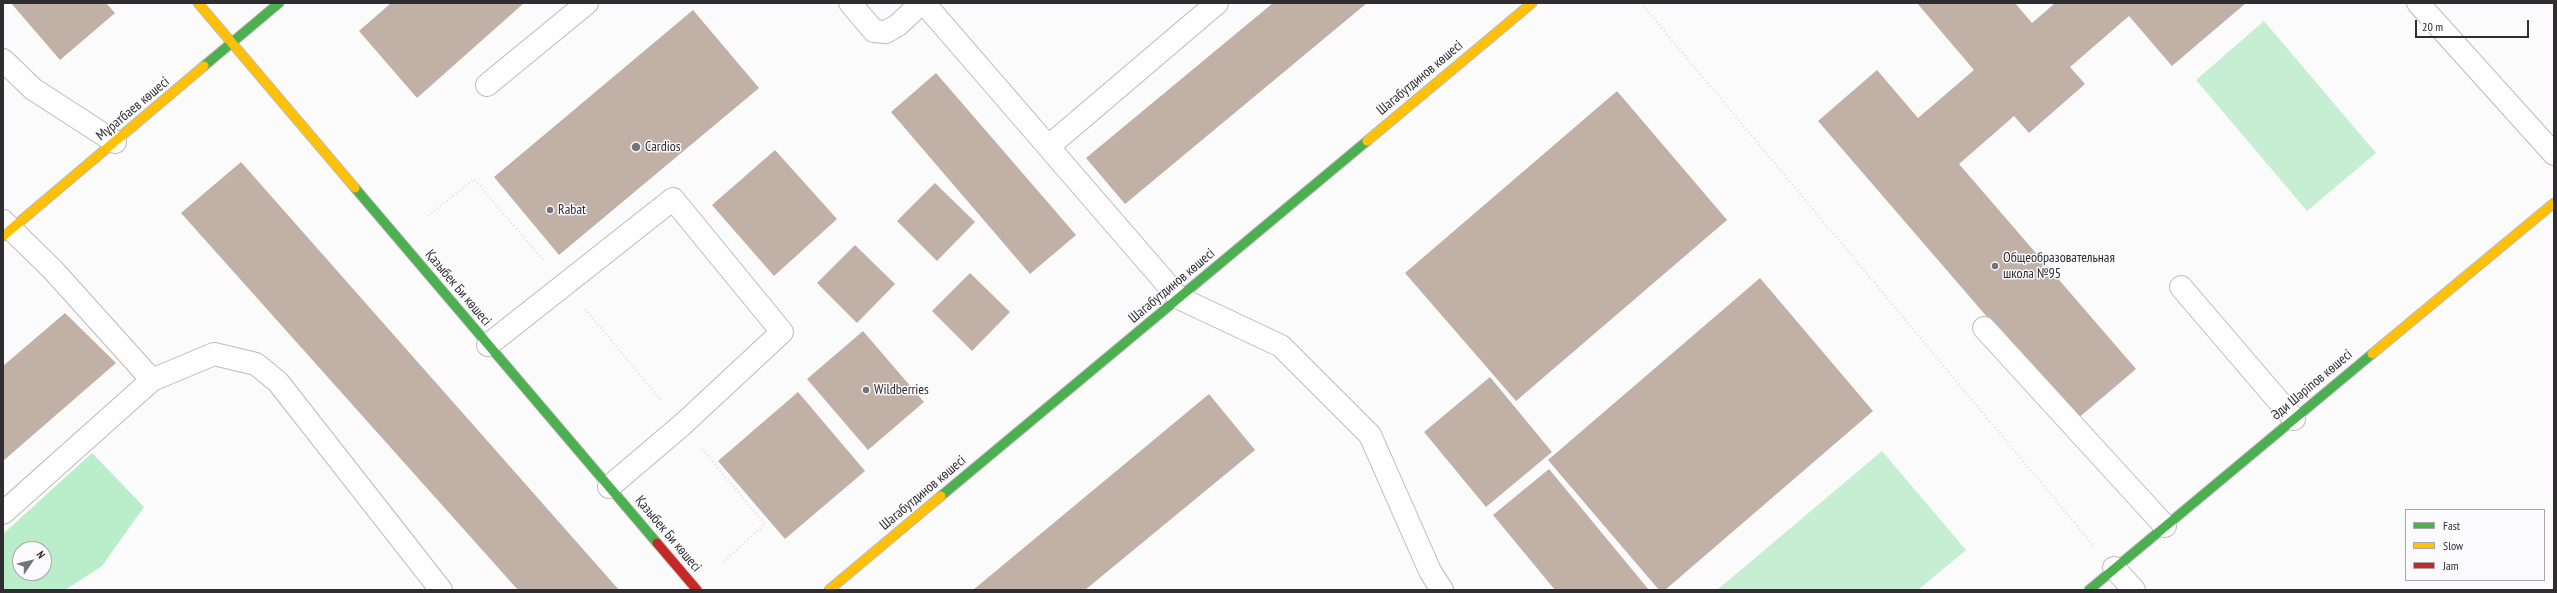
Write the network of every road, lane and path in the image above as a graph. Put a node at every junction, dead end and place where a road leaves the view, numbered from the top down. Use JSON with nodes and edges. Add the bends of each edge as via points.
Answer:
{"nodes":[{"id":1,"x":198,"y":3,"type":"edge"},
{"id":2,"x":279,"y":3,"type":"edge"},
{"id":3,"x":587,"y":3,"type":"edge"},
{"id":4,"x":850,"y":3,"type":"edge"},
{"id":5,"x":922,"y":3,"type":"edge"},
{"id":6,"x":1217,"y":3,"type":"edge"},
{"id":7,"x":1532,"y":3,"type":"edge"},
{"id":8,"x":1641,"y":3,"type":"edge"},
{"id":9,"x":2418,"y":3,"type":"edge"},
{"id":10,"x":232,"y":44,"type":"junction"},
{"id":11,"x":3,"y":60,"type":"edge"},
{"id":12,"x":487,"y":85,"type":"dead end"},
{"id":13,"x":115,"y":142,"type":"junction"},
{"id":14,"x":1049,"y":146,"type":"junction"},
{"id":15,"x":2554,"y":154,"type":"edge"},
{"id":16,"x":2554,"y":203,"type":"edge"},
{"id":17,"x":428,"y":216,"type":"dead end"},
{"id":18,"x":6,"y":229,"type":"edge"},
{"id":19,"x":564,"y":286,"type":"junction"},
{"id":20,"x":2181,"y":287,"type":"dead end"},
{"id":21,"x":1179,"y":298,"type":"junction"},
{"id":22,"x":1984,"y":328,"type":"dead end"},
{"id":23,"x":488,"y":345,"type":"junction"},
{"id":24,"x":152,"y":380,"type":"junction"},
{"id":25,"x":2294,"y":419,"type":"junction"},
{"id":26,"x":682,"y":425,"type":"junction"},
{"id":27,"x":609,"y":487,"type":"junction"},
{"id":28,"x":3,"y":513,"type":"edge"},
{"id":29,"x":2165,"y":526,"type":"junction"},
{"id":30,"x":2087,"y":538,"type":"dead end"},
{"id":31,"x":723,"y":562,"type":"dead end"},
{"id":32,"x":2114,"y":568,"type":"junction"},
{"id":33,"x":441,"y":590,"type":"edge"},
{"id":34,"x":697,"y":590,"type":"edge"},
{"id":35,"x":829,"y":590,"type":"edge"},
{"id":36,"x":1442,"y":590,"type":"edge"},
{"id":37,"x":2089,"y":590,"type":"edge"},
{"id":38,"x":2134,"y":590,"type":"edge"}],
"edges":[{"from":1,"to":10,"type":"street","name":"Қазыбек Би көшесі"},
{"from":2,"to":10,"type":"street","name":"Мұратбаев көшесі"},
{"from":3,"to":12,"type":"street"},
{"from":4,"to":5,"type":"street","via":[[874,31],[886,32],[898,25]]},
{"from":5,"to":14,"type":"street"},
{"from":6,"to":14,"type":"street"},
{"from":7,"to":21,"type":"street","name":"Шагабутдинов көшесі"},
{"from":8,"to":30,"type":"path"},
{"from":9,"to":15,"type":"street"},
{"from":10,"to":13,"type":"street","name":"Мұратбаев көшесі"},
{"from":10,"to":23,"type":"street","name":"Қазыбек Би көшесі"},
{"from":11,"to":13,"type":"street","via":[[33,89]]},
{"from":13,"to":18,"type":"street","name":"Мұратбаев көшесі"},
{"from":14,"to":21,"type":"street"},
{"from":16,"to":25,"type":"street","name":"Әди Шәріпов көшесі"},
{"from":17,"to":19,"type":"path","via":[[474,179]]},
{"from":18,"to":24,"type":"street","via":[[53,270]]},
{"from":19,"to":23,"type":"street"},
{"from":19,"to":26,"type":"path"},
{"from":19,"to":26,"type":"street","via":[[672,199],[782,332]]},
{"from":20,"to":25,"type":"street"},
{"from":21,"to":35,"type":"street","name":"Шагабутдинов көшесі"},
{"from":21,"to":36,"type":"street","via":[[1281,346],[1370,435],[1430,571]]},
{"from":22,"to":29,"type":"street"},
{"from":23,"to":27,"type":"street","name":"Қазыбек Би көшесі"},
{"from":24,"to":28,"type":"street"},
{"from":24,"to":33,"type":"street","via":[[214,354],[256,364],[278,382]]},
{"from":25,"to":29,"type":"street","name":"Әди Шәріпов көшесі"},
{"from":26,"to":27,"type":"street"},
{"from":26,"to":31,"type":"path","via":[[765,524]]},
{"from":27,"to":34,"type":"street","name":"Қазыбек Би көшесі"},
{"from":29,"to":32,"type":"street","name":"Әди Шәріпов көшесі"},
{"from":32,"to":37,"type":"street","name":"Әди Шәріпов көшесі"},
{"from":32,"to":38,"type":"street"}]}
